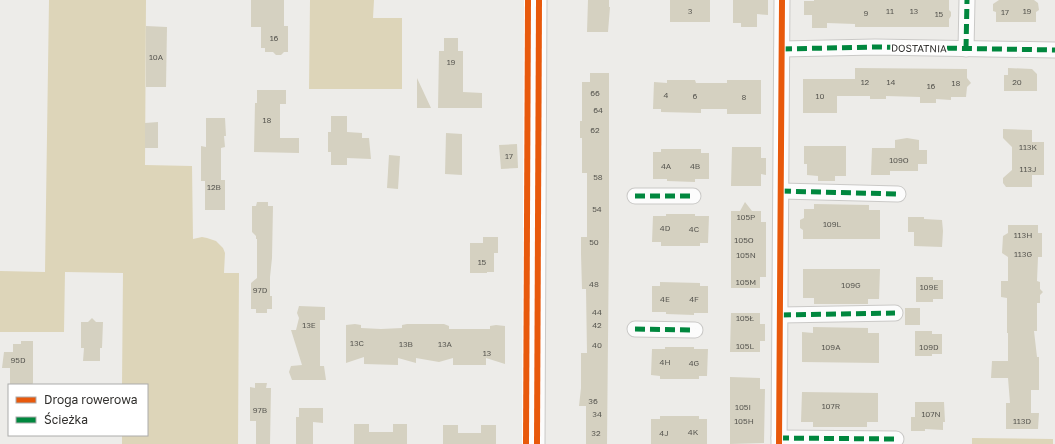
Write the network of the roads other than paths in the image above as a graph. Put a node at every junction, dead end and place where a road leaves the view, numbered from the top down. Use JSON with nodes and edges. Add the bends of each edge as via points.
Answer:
{"nodes":[{"id":1,"x":539,"y":0,"type":"edge"},
{"id":2,"x":782,"y":0,"type":"edge"},
{"id":3,"x":967,"y":0,"type":"edge"},
{"id":4,"x":782,"y":49,"type":"junction"},
{"id":5,"x":966,"y":49,"type":"junction"},
{"id":6,"x":1055,"y":50,"type":"edge"},
{"id":7,"x":781,"y":191,"type":"junction"},
{"id":8,"x":898,"y":194,"type":"dead end"},
{"id":9,"x":635,"y":196,"type":"dead end"},
{"id":10,"x":693,"y":196,"type":"dead end"},
{"id":11,"x":894,"y":313,"type":"dead end"},
{"id":12,"x":780,"y":315,"type":"junction"},
{"id":13,"x":635,"y":329,"type":"dead end"},
{"id":14,"x":695,"y":330,"type":"dead end"},
{"id":15,"x":896,"y":439,"type":"dead end"},
{"id":16,"x":779,"y":441,"type":"edge"},
{"id":17,"x":537,"y":444,"type":"edge"}],
"edges":[{"from":1,"to":17,"type":"street"},
{"from":2,"to":4,"type":"street"},
{"from":3,"to":5,"type":"street"},
{"from":4,"to":5,"type":"street","name":"DOSTATNIA"},
{"from":4,"to":7,"type":"street"},
{"from":5,"to":6,"type":"street","name":"DOSTATNIA"},
{"from":7,"to":8,"type":"street"},
{"from":7,"to":12,"type":"street"},
{"from":9,"to":10,"type":"street"},
{"from":11,"to":12,"type":"street"},
{"from":12,"to":16,"type":"street"},
{"from":13,"to":14,"type":"street"},
{"from":15,"to":16,"type":"street"}]}
